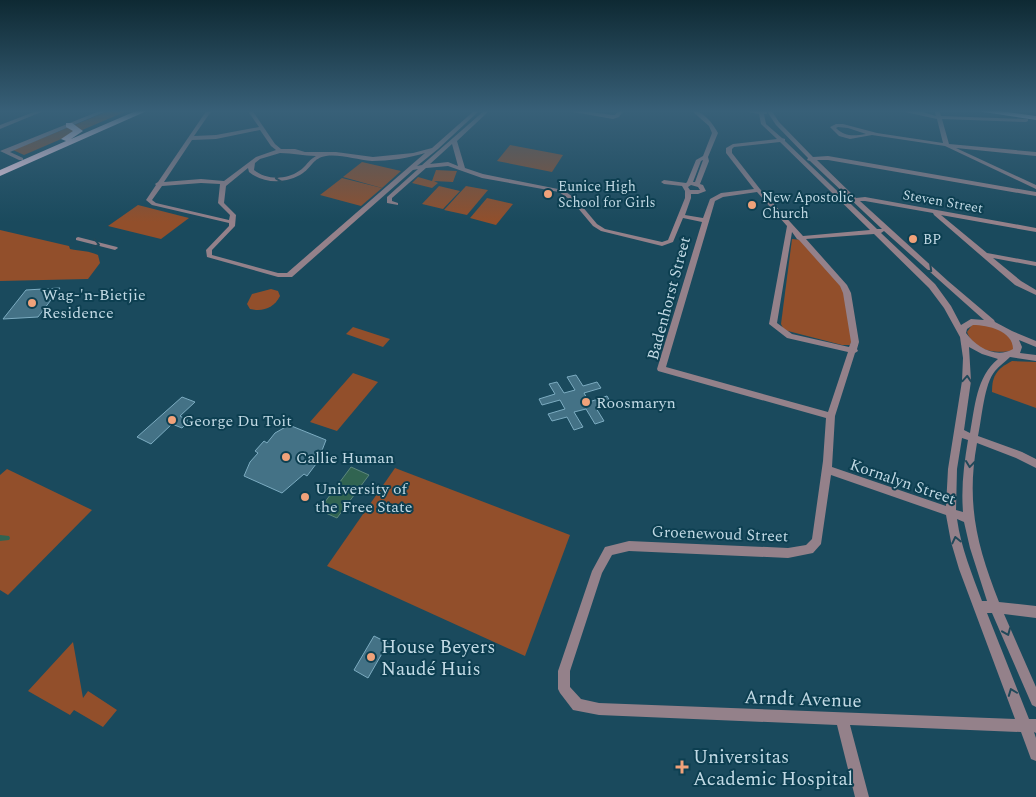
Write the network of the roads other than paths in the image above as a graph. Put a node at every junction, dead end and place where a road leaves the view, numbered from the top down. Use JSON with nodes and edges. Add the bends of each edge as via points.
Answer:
{"nodes":[{"id":1,"x":48,"y":147,"type":"edge"},
{"id":2,"x":60,"y":147,"type":"edge"},
{"id":3,"x":184,"y":147,"type":"edge"},
{"id":4,"x":272,"y":147,"type":"edge"},
{"id":5,"x":276,"y":147,"type":"edge"},
{"id":6,"x":446,"y":147,"type":"edge"},
{"id":7,"x":456,"y":147,"type":"edge"},
{"id":8,"x":708,"y":147,"type":"edge"},
{"id":9,"x":734,"y":147,"type":"edge"},
{"id":10,"x":790,"y":147,"type":"edge"},
{"id":11,"x":802,"y":147,"type":"edge"},
{"id":12,"x":948,"y":147,"type":"edge"},
{"id":13,"x":954,"y":147,"type":"edge"},
{"id":14,"x":436,"y":148,"type":"joint"},
{"id":15,"x":966,"y":149,"type":"junction"},
{"id":16,"x":3,"y":151,"type":"edge"},
{"id":17,"x":280,"y":151,"type":"junction"},
{"id":18,"x":960,"y":153,"type":"junction"},
{"id":19,"x":268,"y":154,"type":"junction"},
{"id":20,"x":305,"y":154,"type":"junction"},
{"id":21,"x":325,"y":154,"type":"junction"},
{"id":22,"x":1036,"y":154,"type":"edge"},
{"id":23,"x":705,"y":157,"type":"junction"},
{"id":24,"x":812,"y":158,"type":"junction"},
{"id":25,"x":21,"y":159,"type":"junction"},
{"id":26,"x":994,"y":159,"type":"junction"},
{"id":27,"x":802,"y":160,"type":"junction"},
{"id":28,"x":310,"y":161,"type":"junction"},
{"id":29,"x":252,"y":163,"type":"junction"},
{"id":30,"x":425,"y":166,"type":"junction"},
{"id":31,"x":0,"y":168,"type":"edge"},
{"id":32,"x":411,"y":169,"type":"junction"},
{"id":33,"x":462,"y":169,"type":"junction"},
{"id":34,"x":239,"y":173,"type":"junction"},
{"id":35,"x":253,"y":173,"type":"junction"},
{"id":36,"x":0,"y":174,"type":"edge"},
{"id":37,"x":664,"y":182,"type":"dead end"},
{"id":38,"x":224,"y":183,"type":"junction"},
{"id":39,"x":158,"y":184,"type":"junction"},
{"id":40,"x":1036,"y":188,"type":"edge"},
{"id":41,"x":689,"y":190,"type":"junction"},
{"id":42,"x":758,"y":190,"type":"junction"},
{"id":43,"x":1036,"y":194,"type":"edge"},
{"id":44,"x":857,"y":200,"type":"junction"},
{"id":45,"x":846,"y":202,"type":"junction"},
{"id":46,"x":396,"y":204,"type":"dead end"},
{"id":47,"x":933,"y":212,"type":"junction"},
{"id":48,"x":682,"y":216,"type":"junction"},
{"id":49,"x":706,"y":221,"type":"junction"},
{"id":50,"x":231,"y":222,"type":"junction"},
{"id":51,"x":790,"y":227,"type":"junction"},
{"id":52,"x":888,"y":230,"type":"junction"},
{"id":53,"x":1036,"y":230,"type":"edge"},
{"id":54,"x":877,"y":231,"type":"junction"},
{"id":55,"x":787,"y":238,"type":"junction"},
{"id":56,"x":802,"y":238,"type":"junction"},
{"id":57,"x":78,"y":239,"type":"dead end"},
{"id":58,"x":114,"y":248,"type":"dead end"},
{"id":59,"x":912,"y":252,"type":"junction"},
{"id":60,"x":899,"y":253,"type":"junction"},
{"id":61,"x":986,"y":255,"type":"junction"},
{"id":62,"x":1036,"y":264,"type":"edge"},
{"id":63,"x":1036,"y":293,"type":"edge"},
{"id":64,"x":995,"y":325,"type":"junction"},
{"id":65,"x":1009,"y":333,"type":"junction"},
{"id":66,"x":963,"y":334,"type":"junction"},
{"id":67,"x":1036,"y":344,"type":"edge"},
{"id":68,"x":854,"y":349,"type":"junction"},
{"id":69,"x":1010,"y":355,"type":"junction"},
{"id":70,"x":1036,"y":358,"type":"edge"},
{"id":71,"x":831,"y":416,"type":"junction"},
{"id":72,"x":958,"y":432,"type":"junction"},
{"id":73,"x":973,"y":438,"type":"junction"},
{"id":74,"x":1034,"y":459,"type":"edge"},
{"id":75,"x":826,"y":470,"type":"junction"},
{"id":76,"x":951,"y":514,"type":"junction"},
{"id":77,"x":970,"y":519,"type":"junction"},
{"id":78,"x":978,"y":606,"type":"junction"},
{"id":79,"x":997,"y":608,"type":"junction"},
{"id":80,"x":1036,"y":612,"type":"edge"},
{"id":81,"x":571,"y":698,"type":"joint"},
{"id":82,"x":1036,"y":701,"type":"edge"},
{"id":83,"x":842,"y":718,"type":"junction"},
{"id":84,"x":1030,"y":726,"type":"edge"},
{"id":85,"x":1036,"y":754,"type":"edge"},
{"id":86,"x":862,"y":797,"type":"edge"}],
"edges":[{"from":1,"to":25,"type":"highway"},
{"from":2,"to":36,"type":"highway"},
{"from":3,"to":39,"type":"street"},
{"from":4,"to":19,"type":"street"},
{"from":5,"to":17,"type":"street"},
{"from":6,"to":30,"type":"street"},
{"from":7,"to":33,"type":"street"},
{"from":8,"to":23,"type":"street"},
{"from":9,"to":42,"type":"street","name":"Groenewoud Street","via":[[729,148],[730,156]]},
{"from":10,"to":27,"type":"street"},
{"from":11,"to":24,"type":"street"},
{"from":12,"to":18,"type":"street"},
{"from":13,"to":15,"type":"street"},
{"from":14,"to":21,"type":"street","via":[[382,159]]},
{"from":14,"to":32,"type":"street"},
{"from":15,"to":18,"type":"street"},
{"from":15,"to":26,"type":"street"},
{"from":16,"to":25,"type":"street"},
{"from":17,"to":19,"type":"street"},
{"from":17,"to":20,"type":"street","via":[[295,150]]},
{"from":18,"to":26,"type":"street"},
{"from":19,"to":29,"type":"street"},
{"from":20,"to":21,"type":"street"},
{"from":20,"to":28,"type":"street"},
{"from":21,"to":28,"type":"street"},
{"from":22,"to":26,"type":"street"},
{"from":23,"to":41,"type":"street","via":[[699,160]]},
{"from":23,"to":41,"type":"street","via":[[698,184]]},
{"from":24,"to":27,"type":"street"},
{"from":24,"to":43,"type":"street","via":[[828,158]]},
{"from":24,"to":44,"type":"street"},
{"from":25,"to":31,"type":"highway"},
{"from":26,"to":40,"type":"street"},
{"from":27,"to":45,"type":"street"},
{"from":28,"to":35,"type":"street","one_way":true,"via":[[304,170],[283,178],[265,178]]},
{"from":29,"to":34,"type":"street"},
{"from":29,"to":35,"type":"street","via":[[250,169]]},
{"from":30,"to":32,"type":"street"},
{"from":30,"to":33,"type":"street","via":[[448,164]]},
{"from":30,"to":46,"type":"street","via":[[389,198],[388,201]]},
{"from":32,"to":50,"type":"street","via":[[286,276],[209,256],[209,250],[232,226]]},
{"from":33,"to":48,"type":"street","via":[[561,191],[574,200],[599,228],[662,244],[675,236]]},
{"from":34,"to":35,"type":"street"},
{"from":34,"to":38,"type":"street"},
{"from":37,"to":41,"type":"street"},
{"from":38,"to":39,"type":"street"},
{"from":38,"to":50,"type":"street","via":[[221,203],[233,215]]},
{"from":39,"to":50,"type":"street","via":[[149,200],[154,204]]},
{"from":41,"to":48,"type":"street"},
{"from":42,"to":49,"type":"street","name":"Badenhorst Street","via":[[714,198]]},
{"from":42,"to":51,"type":"street","name":"Groenewoud Street"},
{"from":44,"to":45,"type":"street","name":"Steven Street"},
{"from":44,"to":47,"type":"street","name":"Steven Street"},
{"from":44,"to":52,"type":"street"},
{"from":45,"to":54,"type":"street"},
{"from":47,"to":53,"type":"street","name":"Steven Street"},
{"from":47,"to":61,"type":"street"},
{"from":48,"to":49,"type":"street"},
{"from":49,"to":71,"type":"street","name":"Badenhorst Street","via":[[661,369]]},
{"from":51,"to":55,"type":"street"},
{"from":51,"to":56,"type":"street","name":"Groenewoud Street"},
{"from":52,"to":54,"type":"street"},
{"from":52,"to":59,"type":"street"},
{"from":54,"to":56,"type":"street"},
{"from":54,"to":60,"type":"street"},
{"from":55,"to":56,"type":"street"},
{"from":55,"to":68,"type":"street","via":[[773,324],[790,336]]},
{"from":56,"to":68,"type":"street","name":"Groenewoud Street","via":[[846,290]]},
{"from":57,"to":58,"type":"street","one_way":true},
{"from":59,"to":60,"type":"street"},
{"from":59,"to":64,"type":"street","one_way":true,"via":[[952,291]]},
{"from":60,"to":66,"type":"street","via":[[932,286]]},
{"from":61,"to":62,"type":"street"},
{"from":61,"to":63,"type":"street","via":[[1018,283]]},
{"from":64,"to":65,"type":"street"},
{"from":64,"to":66,"type":"street","via":[[971,322],[963,328]]},
{"from":65,"to":67,"type":"street"},
{"from":65,"to":69,"type":"street","via":[[1018,347]]},
{"from":66,"to":69,"type":"street","via":[[969,342],[987,353]]},
{"from":72,"to":66,"type":"street","one_way":true,"via":[[968,372]]},
{"from":68,"to":71,"type":"street","name":"Groenewoud Street"},
{"from":69,"to":70,"type":"street"},
{"from":69,"to":73,"type":"street","via":[[996,363],[987,374]]},
{"from":71,"to":75,"type":"street","name":"Groenewoud Street"},
{"from":72,"to":73,"type":"street"},
{"from":72,"to":76,"type":"street","via":[[951,470]]},
{"from":73,"to":74,"type":"street"},
{"from":73,"to":77,"type":"street","one_way":true,"via":[[968,481]]},
{"from":75,"to":76,"type":"street","name":"Kornalyn Street"},
{"from":75,"to":81,"type":"street","name":"Groenewoud Street","via":[[817,541],[809,549],[788,553],[629,546],[609,551],[598,571],[564,671],[564,689]]},
{"from":76,"to":77,"type":"street","name":"Kornalyn Street"},
{"from":78,"to":76,"type":"street","one_way":true,"via":[[961,560]]},
{"from":77,"to":79,"type":"street","via":[[982,571]]},
{"from":78,"to":79,"type":"street"},
{"from":84,"to":78,"type":"street","one_way":true},
{"from":79,"to":80,"type":"street"},
{"from":79,"to":82,"type":"street","one_way":true},
{"from":81,"to":83,"type":"street","name":"Arndt Avenue","via":[[578,705],[600,709]]},
{"from":83,"to":84,"type":"street","name":"Arndt Avenue"},
{"from":83,"to":86,"type":"street"},
{"from":84,"to":85,"type":"street"}]}
